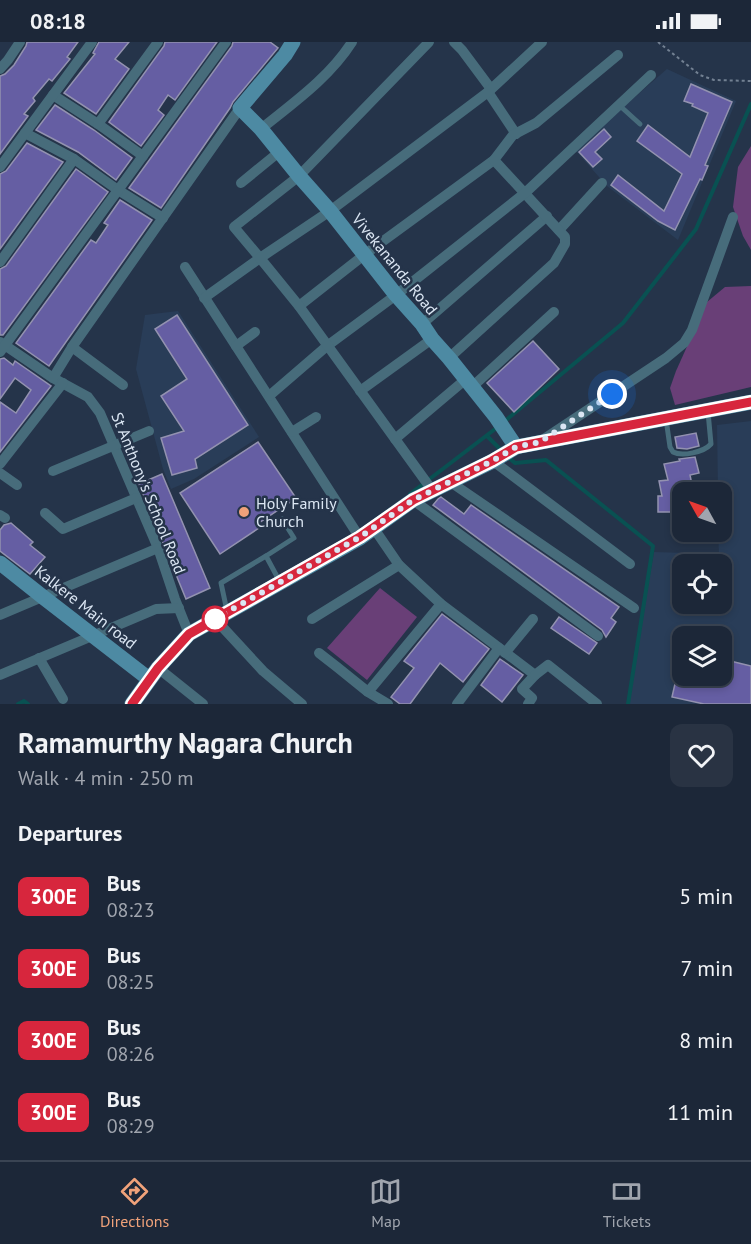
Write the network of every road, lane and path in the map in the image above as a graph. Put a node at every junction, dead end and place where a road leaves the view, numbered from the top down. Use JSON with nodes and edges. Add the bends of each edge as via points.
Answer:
{"nodes":[{"id":1,"x":20,"y":42,"type":"edge"},
{"id":2,"x":92,"y":42,"type":"edge"},
{"id":3,"x":158,"y":42,"type":"edge"},
{"id":4,"x":226,"y":42,"type":"edge"},
{"id":5,"x":293,"y":42,"type":"edge"},
{"id":6,"x":352,"y":42,"type":"edge"},
{"id":7,"x":471,"y":42,"type":"edge"},
{"id":8,"x":542,"y":42,"type":"edge"},
{"id":9,"x":658,"y":42,"type":"edge"},
{"id":10,"x":424,"y":43,"type":"edge"},
{"id":11,"x":458,"y":46,"type":"edge"},
{"id":12,"x":618,"y":55,"type":"dead end"},
{"id":13,"x":0,"y":69,"type":"edge"},
{"id":14,"x":651,"y":75,"type":"dead end"},
{"id":15,"x":750,"y":81,"type":"edge"},
{"id":16,"x":490,"y":90,"type":"junction"},
{"id":17,"x":53,"y":95,"type":"junction"},
{"id":18,"x":619,"y":105,"type":"junction"},
{"id":19,"x":240,"y":108,"type":"junction"},
{"id":20,"x":98,"y":124,"type":"junction"},
{"id":21,"x":640,"y":124,"type":"dead end"},
{"id":22,"x":261,"y":129,"type":"junction"},
{"id":23,"x":25,"y":133,"type":"junction"},
{"id":24,"x":516,"y":134,"type":"junction"},
{"id":25,"x":279,"y":152,"type":"junction"},
{"id":26,"x":143,"y":156,"type":"junction"},
{"id":27,"x":74,"y":159,"type":"junction"},
{"id":28,"x":494,"y":160,"type":"junction"},
{"id":29,"x":0,"y":167,"type":"edge"},
{"id":30,"x":299,"y":176,"type":"junction"},
{"id":31,"x":241,"y":183,"type":"dead end"},
{"id":32,"x":602,"y":183,"type":"dead end"},
{"id":33,"x":118,"y":190,"type":"junction"},
{"id":34,"x":525,"y":193,"type":"junction"},
{"id":35,"x":330,"y":211,"type":"junction"},
{"id":36,"x":547,"y":216,"type":"junction"},
{"id":37,"x":733,"y":217,"type":"dead end"},
{"id":38,"x":163,"y":218,"type":"junction"},
{"id":39,"x":559,"y":230,"type":"junction"},
{"id":40,"x":364,"y":255,"type":"junction"},
{"id":41,"x":260,"y":258,"type":"junction"},
{"id":42,"x":0,"y":262,"type":"edge"},
{"id":43,"x":185,"y":267,"type":"dead end"},
{"id":44,"x":396,"y":295,"type":"junction"},
{"id":45,"x":204,"y":298,"type":"junction"},
{"id":46,"x":298,"y":306,"type":"junction"},
{"id":47,"x":554,"y":312,"type":"dead end"},
{"id":48,"x":422,"y":324,"type":"junction"},
{"id":49,"x":255,"y":332,"type":"dead end"},
{"id":50,"x":432,"y":339,"type":"junction"},
{"id":51,"x":2,"y":346,"type":"edge"},
{"id":52,"x":236,"y":346,"type":"junction"},
{"id":53,"x":327,"y":346,"type":"junction"},
{"id":54,"x":72,"y":347,"type":"junction"},
{"id":55,"x":449,"y":358,"type":"junction"},
{"id":56,"x":58,"y":380,"type":"junction"},
{"id":57,"x":469,"y":383,"type":"junction"},
{"id":58,"x":123,"y":385,"type":"dead end"},
{"id":59,"x":360,"y":391,"type":"junction"},
{"id":60,"x":269,"y":396,"type":"junction"},
{"id":61,"x":751,"y":402,"type":"edge"},
{"id":62,"x":707,"y":411,"type":"junction"},
{"id":63,"x":316,"y":417,"type":"dead end"},
{"id":64,"x":666,"y":418,"type":"junction"},
{"id":65,"x":149,"y":431,"type":"dead end"},
{"id":66,"x":292,"y":432,"type":"junction"},
{"id":67,"x":395,"y":439,"type":"junction"},
{"id":68,"x":540,"y":442,"type":"junction"},
{"id":69,"x":113,"y":446,"type":"junction"},
{"id":70,"x":516,"y":447,"type":"junction"},
{"id":71,"x":492,"y":461,"type":"junction"},
{"id":72,"x":0,"y":464,"type":"edge"},
{"id":73,"x":53,"y":471,"type":"dead end"},
{"id":74,"x":0,"y":473,"type":"edge"},
{"id":75,"x":449,"y":482,"type":"junction"},
{"id":76,"x":428,"y":484,"type":"junction"},
{"id":77,"x":17,"y":485,"type":"dead end"},
{"id":78,"x":136,"y":498,"type":"junction"},
{"id":79,"x":413,"y":500,"type":"junction"},
{"id":80,"x":45,"y":513,"type":"dead end"},
{"id":81,"x":282,"y":519,"type":"dead end"},
{"id":82,"x":373,"y":527,"type":"junction"},
{"id":83,"x":360,"y":537,"type":"junction"},
{"id":84,"x":158,"y":548,"type":"junction"},
{"id":85,"x":266,"y":556,"type":"junction"},
{"id":86,"x":0,"y":563,"type":"edge"},
{"id":87,"x":630,"y":564,"type":"dead end"},
{"id":88,"x":399,"y":565,"type":"junction"},
{"id":89,"x":280,"y":583,"type":"junction"},
{"id":90,"x":43,"y":597,"type":"junction"},
{"id":91,"x":441,"y":604,"type":"junction"},
{"id":92,"x":178,"y":608,"type":"junction"},
{"id":93,"x":634,"y":608,"type":"dead end"},
{"id":94,"x":0,"y":615,"type":"edge"},
{"id":95,"x":221,"y":616,"type":"junction"},
{"id":96,"x":312,"y":619,"type":"dead end"},
{"id":97,"x":533,"y":619,"type":"dead end"},
{"id":98,"x":189,"y":634,"type":"junction"},
{"id":99,"x":94,"y":635,"type":"junction"},
{"id":100,"x":598,"y":636,"type":"dead end"},
{"id":101,"x":502,"y":651,"type":"junction"},
{"id":102,"x":319,"y":653,"type":"dead end"},
{"id":103,"x":39,"y":658,"type":"junction"},
{"id":104,"x":154,"y":673,"type":"junction"},
{"id":105,"x":0,"y":675,"type":"edge"},
{"id":106,"x":535,"y":675,"type":"junction"},
{"id":107,"x":368,"y":692,"type":"junction"},
{"id":108,"x":63,"y":699,"type":"dead end"},
{"id":109,"x":132,"y":704,"type":"edge"},
{"id":110,"x":203,"y":704,"type":"edge"},
{"id":111,"x":302,"y":704,"type":"edge"},
{"id":112,"x":388,"y":704,"type":"edge"},
{"id":113,"x":457,"y":704,"type":"edge"},
{"id":114,"x":528,"y":704,"type":"edge"},
{"id":115,"x":597,"y":704,"type":"edge"}],
"edges":[{"from":1,"to":13,"type":"street"},
{"from":2,"to":17,"type":"street"},
{"from":3,"to":20,"type":"street"},
{"from":4,"to":26,"type":"street"},
{"from":5,"to":19,"type":"street"},
{"from":6,"to":22,"type":"street","via":[[312,88]]},
{"from":7,"to":11,"type":"street"},
{"from":8,"to":16,"type":"street"},
{"from":9,"to":15,"type":"path","via":[[700,75],[714,80]]},
{"from":10,"to":30,"type":"street"},
{"from":11,"to":16,"type":"street"},
{"from":12,"to":24,"type":"street","via":[[536,123]]},
{"from":14,"to":18,"type":"street"},
{"from":16,"to":24,"type":"street"},
{"from":16,"to":35,"type":"street"},
{"from":17,"to":20,"type":"street"},
{"from":17,"to":23,"type":"street"},
{"from":18,"to":21,"type":"lane"},
{"from":18,"to":34,"type":"street"},
{"from":19,"to":22,"type":"street","name":"Vivekananda Road"},
{"from":19,"to":38,"type":"street"},
{"from":20,"to":26,"type":"street"},
{"from":22,"to":25,"type":"street","name":"Vivekananda Road"},
{"from":23,"to":27,"type":"street"},
{"from":23,"to":29,"type":"street"},
{"from":24,"to":28,"type":"street"},
{"from":25,"to":30,"type":"street","name":"Vivekananda Road"},
{"from":25,"to":31,"type":"street"},
{"from":26,"to":33,"type":"street"},
{"from":27,"to":33,"type":"street"},
{"from":27,"to":42,"type":"street"},
{"from":28,"to":34,"type":"street"},
{"from":28,"to":40,"type":"street"},
{"from":30,"to":35,"type":"street","name":"Vivekananda Road"},
{"from":30,"to":41,"type":"street","via":[[234,227]]},
{"from":32,"to":39,"type":"street"},
{"from":33,"to":38,"type":"street"},
{"from":33,"to":51,"type":"street"},
{"from":34,"to":36,"type":"street"},
{"from":34,"to":44,"type":"street"},
{"from":35,"to":40,"type":"street","name":"Vivekananda Road"},
{"from":35,"to":41,"type":"street"},
{"from":36,"to":39,"type":"street"},
{"from":36,"to":48,"type":"street"},
{"from":37,"to":68,"type":"street","via":[[684,343]]},
{"from":38,"to":54,"type":"street"},
{"from":39,"to":55,"type":"street","via":[[565,244],[554,263]]},
{"from":40,"to":44,"type":"street","name":"Vivekananda Road"},
{"from":40,"to":46,"type":"street"},
{"from":41,"to":45,"type":"street"},
{"from":41,"to":46,"type":"street"},
{"from":43,"to":45,"type":"street"},
{"from":44,"to":48,"type":"street","name":"Vivekananda Road"},
{"from":44,"to":53,"type":"street"},
{"from":45,"to":52,"type":"street"},
{"from":46,"to":53,"type":"street"},
{"from":47,"to":57,"type":"street"},
{"from":48,"to":50,"type":"street","name":"Vivekananda Road"},
{"from":49,"to":52,"type":"street"},
{"from":50,"to":55,"type":"street","name":"Vivekananda Road"},
{"from":50,"to":59,"type":"street"},
{"from":51,"to":56,"type":"street","name":"St Anthony's School Road"},
{"from":52,"to":60,"type":"street"},
{"from":53,"to":59,"type":"street"},
{"from":53,"to":60,"type":"street"},
{"from":54,"to":56,"type":"street"},
{"from":54,"to":58,"type":"street"},
{"from":55,"to":57,"type":"street","name":"Vivekananda Road"},
{"from":56,"to":69,"type":"street","name":"St Anthony's School Road","via":[[88,398],[100,413]]},
{"from":56,"to":72,"type":"street"},
{"from":57,"to":67,"type":"street"},
{"from":57,"to":70,"type":"street","name":"Vivekananda Road"},
{"from":59,"to":67,"type":"street"},
{"from":60,"to":66,"type":"street"},
{"from":61,"to":62,"type":"street"},
{"from":62,"to":64,"type":"street"},
{"from":62,"to":64,"type":"lane","via":[[711,444],[681,455],[670,447]]},
{"from":63,"to":66,"type":"street"},
{"from":64,"to":68,"type":"street"},
{"from":65,"to":69,"type":"street"},
{"from":66,"to":83,"type":"street"},
{"from":67,"to":76,"type":"street"},
{"from":68,"to":70,"type":"street"},
{"from":69,"to":73,"type":"street"},
{"from":69,"to":78,"type":"street","name":"St Anthony's School Road"},
{"from":70,"to":71,"type":"street"},
{"from":71,"to":75,"type":"street"},
{"from":71,"to":87,"type":"street"},
{"from":74,"to":77,"type":"street"},
{"from":75,"to":76,"type":"street"},
{"from":75,"to":93,"type":"street"},
{"from":76,"to":79,"type":"street"},
{"from":78,"to":80,"type":"street","via":[[63,529]]},
{"from":78,"to":84,"type":"street","name":"St Anthony's School Road"},
{"from":79,"to":82,"type":"street"},
{"from":79,"to":100,"type":"street"},
{"from":81,"to":85,"type":"lane","via":[[294,538]]},
{"from":82,"to":83,"type":"street"},
{"from":82,"to":88,"type":"street"},
{"from":83,"to":89,"type":"street"},
{"from":84,"to":90,"type":"street"},
{"from":84,"to":92,"type":"street","name":"St Anthony's School Road"},
{"from":85,"to":89,"type":"lane"},
{"from":85,"to":95,"type":"lane","via":[[220,583]]},
{"from":86,"to":90,"type":"street","name":"Kalkere Main road"},
{"from":88,"to":91,"type":"street"},
{"from":88,"to":96,"type":"street"},
{"from":89,"to":95,"type":"street"},
{"from":90,"to":94,"type":"street"},
{"from":90,"to":99,"type":"street","name":"Kalkere Main road"},
{"from":91,"to":101,"type":"street"},
{"from":91,"to":107,"type":"street"},
{"from":92,"to":98,"type":"street","name":"St Anthony's School Road"},
{"from":92,"to":99,"type":"street","via":[[156,609]]},
{"from":95,"to":98,"type":"street"},
{"from":95,"to":111,"type":"street","via":[[263,671]]},
{"from":97,"to":101,"type":"street"},
{"from":98,"to":104,"type":"street"},
{"from":99,"to":103,"type":"street"},
{"from":99,"to":104,"type":"street","name":"Kalkere Main road"},
{"from":101,"to":106,"type":"street"},
{"from":101,"to":113,"type":"street"},
{"from":102,"to":107,"type":"street"},
{"from":103,"to":105,"type":"street"},
{"from":103,"to":108,"type":"street"},
{"from":104,"to":109,"type":"street"},
{"from":104,"to":110,"type":"street"},
{"from":106,"to":114,"type":"street","via":[[522,689],[532,698]]},
{"from":106,"to":115,"type":"street","via":[[548,665]]},
{"from":107,"to":112,"type":"street"}]}
